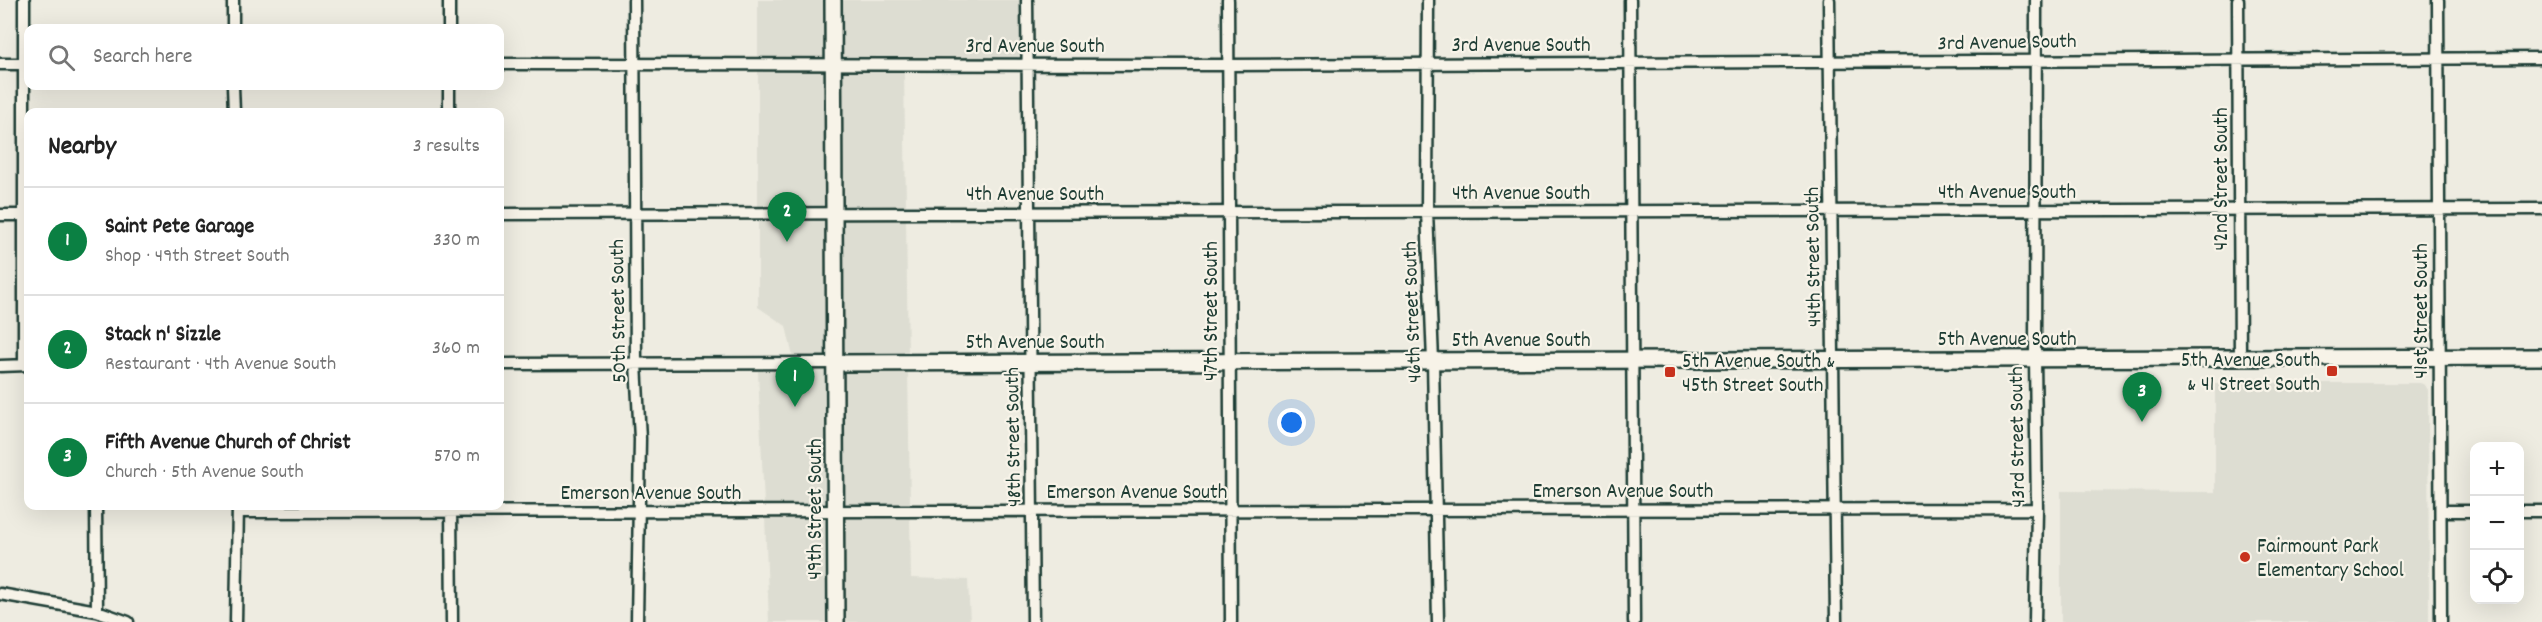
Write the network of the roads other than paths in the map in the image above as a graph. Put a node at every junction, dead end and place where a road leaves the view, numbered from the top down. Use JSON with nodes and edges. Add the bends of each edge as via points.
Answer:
{"nodes":[{"id":1,"x":24,"y":0,"type":"edge"},
{"id":2,"x":233,"y":0,"type":"edge"},
{"id":3,"x":448,"y":0,"type":"edge"},
{"id":4,"x":634,"y":0,"type":"edge"},
{"id":5,"x":833,"y":0,"type":"edge"},
{"id":6,"x":1027,"y":0,"type":"edge"},
{"id":7,"x":1228,"y":0,"type":"edge"},
{"id":8,"x":1428,"y":0,"type":"edge"},
{"id":9,"x":1630,"y":0,"type":"edge"},
{"id":10,"x":1829,"y":0,"type":"edge"},
{"id":11,"x":2036,"y":0,"type":"edge"},
{"id":12,"x":2238,"y":0,"type":"edge"},
{"id":13,"x":2439,"y":0,"type":"edge"},
{"id":14,"x":25,"y":24,"type":"edge"},
{"id":15,"x":233,"y":24,"type":"edge"},
{"id":16,"x":449,"y":24,"type":"edge"},
{"id":17,"x":2439,"y":58,"type":"junction"},
{"id":18,"x":2542,"y":58,"type":"edge"},
{"id":19,"x":2238,"y":59,"type":"junction"},
{"id":20,"x":2037,"y":60,"type":"junction"},
{"id":21,"x":1830,"y":62,"type":"junction"},
{"id":22,"x":1428,"y":63,"type":"junction"},
{"id":23,"x":1630,"y":63,"type":"junction"},
{"id":24,"x":0,"y":64,"type":"edge"},
{"id":25,"x":24,"y":64,"type":"edge"},
{"id":26,"x":504,"y":64,"type":"edge"},
{"id":27,"x":635,"y":64,"type":"junction"},
{"id":28,"x":833,"y":64,"type":"junction"},
{"id":29,"x":1028,"y":64,"type":"junction"},
{"id":30,"x":1227,"y":64,"type":"junction"},
{"id":31,"x":26,"y":90,"type":"edge"},
{"id":32,"x":233,"y":90,"type":"edge"},
{"id":33,"x":449,"y":90,"type":"edge"},
{"id":34,"x":26,"y":108,"type":"edge"},
{"id":35,"x":234,"y":108,"type":"edge"},
{"id":36,"x":449,"y":108,"type":"edge"},
{"id":37,"x":2439,"y":209,"type":"junction"},
{"id":38,"x":2542,"y":209,"type":"edge"},
{"id":39,"x":2036,"y":210,"type":"junction"},
{"id":40,"x":2239,"y":210,"type":"junction"},
{"id":41,"x":1631,"y":211,"type":"junction"},
{"id":42,"x":1831,"y":211,"type":"junction"},
{"id":43,"x":1029,"y":212,"type":"junction"},
{"id":44,"x":1228,"y":212,"type":"junction"},
{"id":45,"x":1427,"y":212,"type":"junction"},
{"id":46,"x":635,"y":213,"type":"junction"},
{"id":47,"x":834,"y":213,"type":"junction"},
{"id":48,"x":504,"y":214,"type":"edge"},
{"id":49,"x":0,"y":215,"type":"edge"},
{"id":50,"x":24,"y":215,"type":"edge"},
{"id":51,"x":2439,"y":357,"type":"junction"},
{"id":52,"x":2542,"y":357,"type":"edge"},
{"id":53,"x":2035,"y":358,"type":"junction"},
{"id":54,"x":2240,"y":358,"type":"junction"},
{"id":55,"x":1833,"y":359,"type":"junction"},
{"id":56,"x":1632,"y":360,"type":"junction"},
{"id":57,"x":1229,"y":361,"type":"junction"},
{"id":58,"x":1433,"y":361,"type":"junction"},
{"id":59,"x":1030,"y":362,"type":"junction"},
{"id":60,"x":636,"y":363,"type":"junction"},
{"id":61,"x":835,"y":363,"type":"junction"},
{"id":62,"x":504,"y":364,"type":"edge"},
{"id":63,"x":24,"y":365,"type":"edge"},
{"id":64,"x":0,"y":366,"type":"edge"},
{"id":65,"x":1633,"y":509,"type":"junction"},
{"id":66,"x":1834,"y":509,"type":"junction"},
{"id":67,"x":2037,"y":509,"type":"junction"},
{"id":68,"x":96,"y":510,"type":"edge"},
{"id":69,"x":238,"y":510,"type":"edge"},
{"id":70,"x":451,"y":510,"type":"edge"},
{"id":71,"x":498,"y":510,"type":"edge"},
{"id":72,"x":1230,"y":510,"type":"junction"},
{"id":73,"x":1436,"y":510,"type":"junction"},
{"id":74,"x":835,"y":511,"type":"junction"},
{"id":75,"x":1032,"y":511,"type":"junction"},
{"id":76,"x":2441,"y":511,"type":"junction"},
{"id":77,"x":2470,"y":511,"type":"edge"},
{"id":78,"x":2524,"y":511,"type":"edge"},
{"id":79,"x":2542,"y":511,"type":"edge"},
{"id":80,"x":640,"y":513,"type":"junction"},
{"id":81,"x":0,"y":594,"type":"edge"},
{"id":82,"x":97,"y":611,"type":"junction"},
{"id":83,"x":128,"y":622,"type":"edge"},
{"id":84,"x":236,"y":622,"type":"edge"},
{"id":85,"x":452,"y":622,"type":"edge"},
{"id":86,"x":637,"y":622,"type":"edge"},
{"id":87,"x":836,"y":622,"type":"edge"},
{"id":88,"x":1033,"y":622,"type":"edge"},
{"id":89,"x":1231,"y":622,"type":"edge"},
{"id":90,"x":1438,"y":622,"type":"edge"},
{"id":91,"x":1634,"y":622,"type":"edge"},
{"id":92,"x":1836,"y":622,"type":"edge"},
{"id":93,"x":2035,"y":622,"type":"edge"},
{"id":94,"x":2442,"y":622,"type":"edge"}],
"edges":[{"from":1,"to":14,"type":"street"},
{"from":2,"to":15,"type":"street"},
{"from":3,"to":16,"type":"street"},
{"from":4,"to":27,"type":"street","name":"50th Street South"},
{"from":5,"to":28,"type":"street","name":"49th Street South"},
{"from":6,"to":29,"type":"street","name":"48th Street South"},
{"from":7,"to":30,"type":"street","name":"47th Street South"},
{"from":8,"to":22,"type":"street","name":"46th Street South"},
{"from":9,"to":23,"type":"street"},
{"from":10,"to":21,"type":"street","name":"44th Street South"},
{"from":11,"to":20,"type":"street","name":"43rd Street South"},
{"from":12,"to":19,"type":"street","name":"42nd Street South"},
{"from":13,"to":17,"type":"street","name":"41st Street South"},
{"from":17,"to":18,"type":"street","name":"3rd Avenue South"},
{"from":17,"to":19,"type":"street","name":"3rd Avenue South"},
{"from":17,"to":37,"type":"street","name":"41st Street South"},
{"from":19,"to":20,"type":"street","name":"3rd Avenue South"},
{"from":19,"to":40,"type":"street","name":"42nd Street South"},
{"from":20,"to":21,"type":"street","name":"3rd Avenue South"},
{"from":20,"to":39,"type":"street","name":"43rd Street South"},
{"from":21,"to":23,"type":"street","name":"3rd Avenue South"},
{"from":21,"to":42,"type":"street","name":"44th Street South"},
{"from":22,"to":23,"type":"street","name":"3rd Avenue South"},
{"from":22,"to":30,"type":"street","name":"3rd Avenue South"},
{"from":22,"to":45,"type":"street","name":"46th Street South"},
{"from":23,"to":41,"type":"street"},
{"from":24,"to":25,"type":"street"},
{"from":26,"to":27,"type":"street","name":"3rd Avenue South"},
{"from":27,"to":28,"type":"street","name":"3rd Avenue South"},
{"from":27,"to":46,"type":"street","name":"50th Street South"},
{"from":28,"to":29,"type":"street","name":"3rd Avenue South"},
{"from":28,"to":47,"type":"street","name":"49th Street South"},
{"from":29,"to":30,"type":"street","name":"3rd Avenue South"},
{"from":29,"to":43,"type":"street","name":"48th Street South"},
{"from":30,"to":44,"type":"street","name":"47th Street South"},
{"from":31,"to":34,"type":"street"},
{"from":32,"to":35,"type":"street"},
{"from":33,"to":36,"type":"street"},
{"from":37,"to":38,"type":"street","name":"4th Avenue South"},
{"from":37,"to":40,"type":"street","name":"4th Avenue South"},
{"from":37,"to":51,"type":"street","name":"41st Street South"},
{"from":39,"to":40,"type":"street","name":"4th Avenue South"},
{"from":39,"to":42,"type":"street","name":"4th Avenue South"},
{"from":39,"to":53,"type":"street","name":"43rd Street South"},
{"from":40,"to":54,"type":"street","name":"42nd Street South"},
{"from":41,"to":42,"type":"street","name":"4th Avenue South"},
{"from":41,"to":45,"type":"street","name":"4th Avenue South"},
{"from":41,"to":56,"type":"street"},
{"from":42,"to":55,"type":"street","name":"44th Street South"},
{"from":43,"to":44,"type":"street","name":"4th Avenue South"},
{"from":43,"to":47,"type":"street","name":"4th Avenue South"},
{"from":43,"to":59,"type":"street","name":"48th Street South"},
{"from":44,"to":45,"type":"street","name":"4th Avenue South"},
{"from":44,"to":57,"type":"street","name":"47th Street South"},
{"from":45,"to":58,"type":"street","name":"46th Street South"},
{"from":46,"to":47,"type":"street","name":"4th Avenue South"},
{"from":46,"to":48,"type":"street","name":"4th Avenue South"},
{"from":46,"to":60,"type":"street","name":"50th Street South"},
{"from":47,"to":61,"type":"street","name":"49th Street South"},
{"from":49,"to":50,"type":"street"},
{"from":51,"to":52,"type":"street","name":"5th Avenue South"},
{"from":51,"to":54,"type":"street","name":"5th Avenue South"},
{"from":51,"to":76,"type":"street","name":"41st Street South"},
{"from":53,"to":54,"type":"street","name":"5th Avenue South"},
{"from":53,"to":55,"type":"street","name":"5th Avenue South"},
{"from":53,"to":67,"type":"street","name":"43rd Street South"},
{"from":55,"to":56,"type":"street","name":"5th Avenue South"},
{"from":55,"to":66,"type":"street","name":"44th Street South"},
{"from":56,"to":58,"type":"street","name":"5th Avenue South"},
{"from":56,"to":65,"type":"street"},
{"from":57,"to":58,"type":"street","name":"5th Avenue South"},
{"from":57,"to":59,"type":"street","name":"5th Avenue South"},
{"from":57,"to":72,"type":"street","name":"47th Street South"},
{"from":58,"to":73,"type":"street","name":"46th Street South"},
{"from":59,"to":61,"type":"street","name":"5th Avenue South"},
{"from":59,"to":75,"type":"street","name":"48th Street South"},
{"from":60,"to":61,"type":"street","name":"5th Avenue South"},
{"from":60,"to":62,"type":"street","name":"5th Avenue South"},
{"from":60,"to":80,"type":"street","name":"50th Street South"},
{"from":61,"to":74,"type":"street","name":"49th Street South"},
{"from":63,"to":64,"type":"street"},
{"from":65,"to":66,"type":"street","name":"Emerson Avenue South"},
{"from":65,"to":73,"type":"street","name":"Emerson Avenue South"},
{"from":65,"to":91,"type":"street"},
{"from":66,"to":67,"type":"street","name":"Emerson Avenue South"},
{"from":66,"to":92,"type":"street","name":"44th Street South"},
{"from":67,"to":93,"type":"street","name":"43rd Street South"},
{"from":68,"to":82,"type":"street"},
{"from":69,"to":84,"type":"street"},
{"from":70,"to":85,"type":"street"},
{"from":71,"to":80,"type":"street","name":"Emerson Avenue South"},
{"from":72,"to":73,"type":"street","name":"Emerson Avenue South"},
{"from":72,"to":75,"type":"street","name":"Emerson Avenue South"},
{"from":72,"to":89,"type":"street","name":"47th Street South"},
{"from":73,"to":90,"type":"street","name":"46th Street South"},
{"from":74,"to":75,"type":"street","name":"Emerson Avenue South"},
{"from":74,"to":80,"type":"street","name":"Emerson Avenue South"},
{"from":74,"to":87,"type":"street","name":"49th Street South"},
{"from":75,"to":88,"type":"street","name":"48th Street South"},
{"from":76,"to":77,"type":"street"},
{"from":76,"to":94,"type":"street","name":"41st Street South"},
{"from":78,"to":79,"type":"street"},
{"from":80,"to":86,"type":"street","name":"50th Street South"},
{"from":81,"to":82,"type":"street"},
{"from":82,"to":83,"type":"street"}]}
